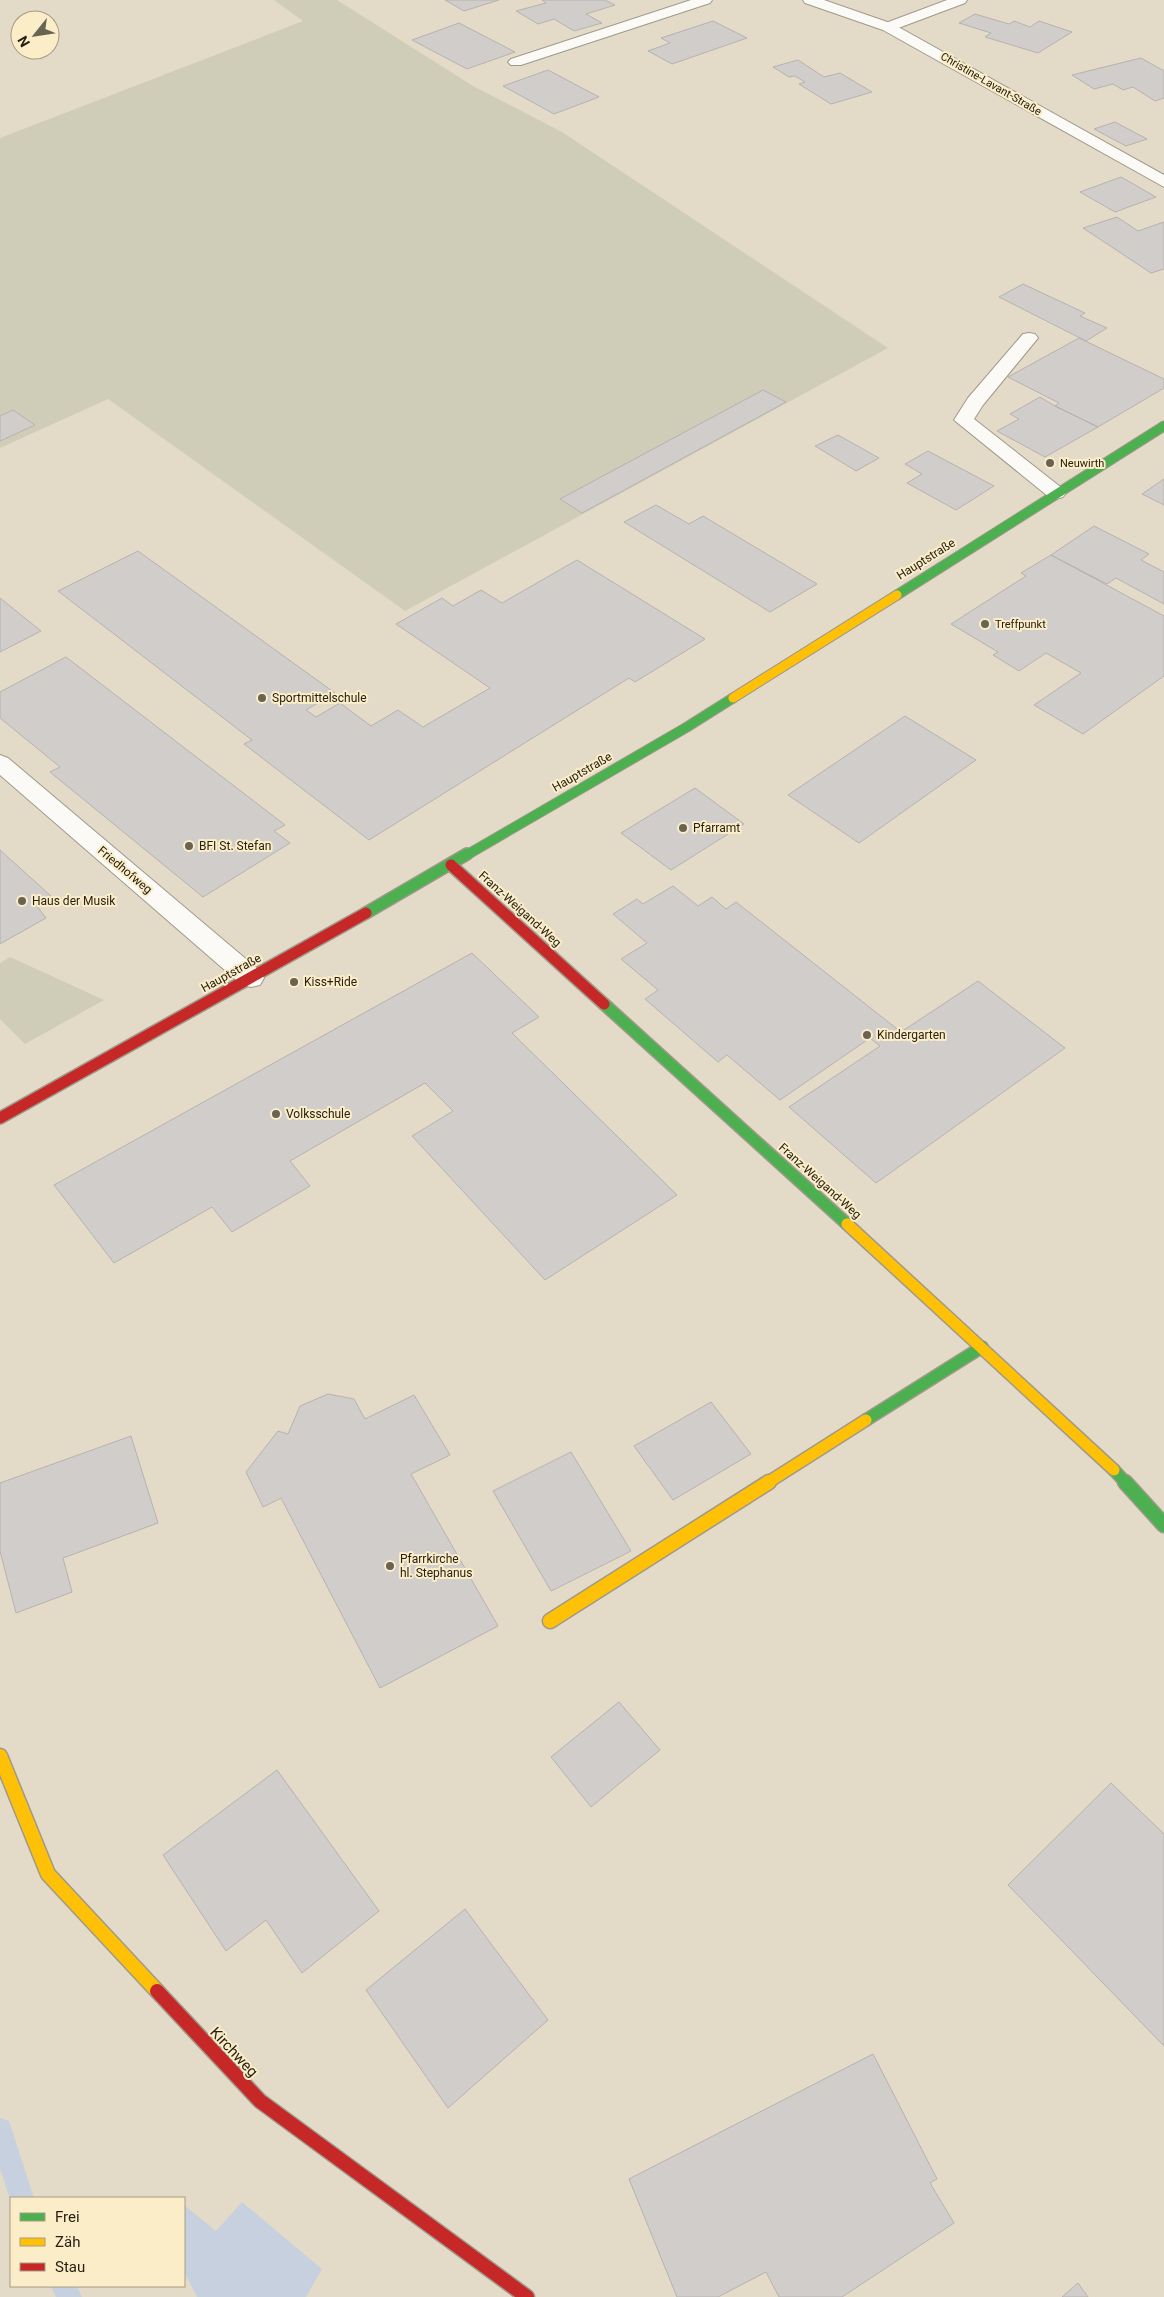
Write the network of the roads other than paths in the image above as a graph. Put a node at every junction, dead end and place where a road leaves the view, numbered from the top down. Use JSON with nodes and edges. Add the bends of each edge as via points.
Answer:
{"nodes":[{"id":1,"x":706,"y":0,"type":"edge"},
{"id":2,"x":810,"y":0,"type":"edge"},
{"id":3,"x":960,"y":0,"type":"edge"},
{"id":4,"x":888,"y":27,"type":"junction"},
{"id":5,"x":516,"y":62,"type":"dead end"},
{"id":6,"x":1164,"y":182,"type":"edge"},
{"id":7,"x":1029,"y":338,"type":"dead end"},
{"id":8,"x":1164,"y":426,"type":"edge"},
{"id":9,"x":1056,"y":493,"type":"junction"},
{"id":10,"x":0,"y":763,"type":"edge"},
{"id":11,"x":451,"y":865,"type":"junction"},
{"id":12,"x":251,"y":978,"type":"junction"},
{"id":13,"x":0,"y":1118,"type":"edge"},
{"id":14,"x":982,"y":1347,"type":"junction"},
{"id":15,"x":1164,"y":1525,"type":"edge"},
{"id":16,"x":550,"y":1621,"type":"dead end"},
{"id":17,"x":0,"y":1756,"type":"edge"},
{"id":18,"x":527,"y":2297,"type":"edge"}],
"edges":[{"from":1,"to":5,"type":"street"},
{"from":2,"to":4,"type":"street","name":"Christine-Lavant-Straße"},
{"from":3,"to":4,"type":"street"},
{"from":4,"to":6,"type":"street","name":"Christine-Lavant-Straße"},
{"from":7,"to":9,"type":"street","via":[[975,402],[964,420]]},
{"from":8,"to":9,"type":"street","name":"Hauptstraße"},
{"from":9,"to":11,"type":"street","name":"Hauptstraße","via":[[687,726]]},
{"from":10,"to":12,"type":"street","name":"Friedhofweg"},
{"from":11,"to":12,"type":"street","name":"Hauptstraße"},
{"from":11,"to":14,"type":"street","name":"Franz-Weigand-Weg"},
{"from":12,"to":13,"type":"street","name":"Hauptstraße"},
{"from":14,"to":15,"type":"street","name":"Franz-Weigand-Weg","via":[[1114,1469]]},
{"from":14,"to":16,"type":"street"},
{"from":17,"to":18,"type":"street","name":"Kirchweg","via":[[48,1874],[260,2101]]}]}
